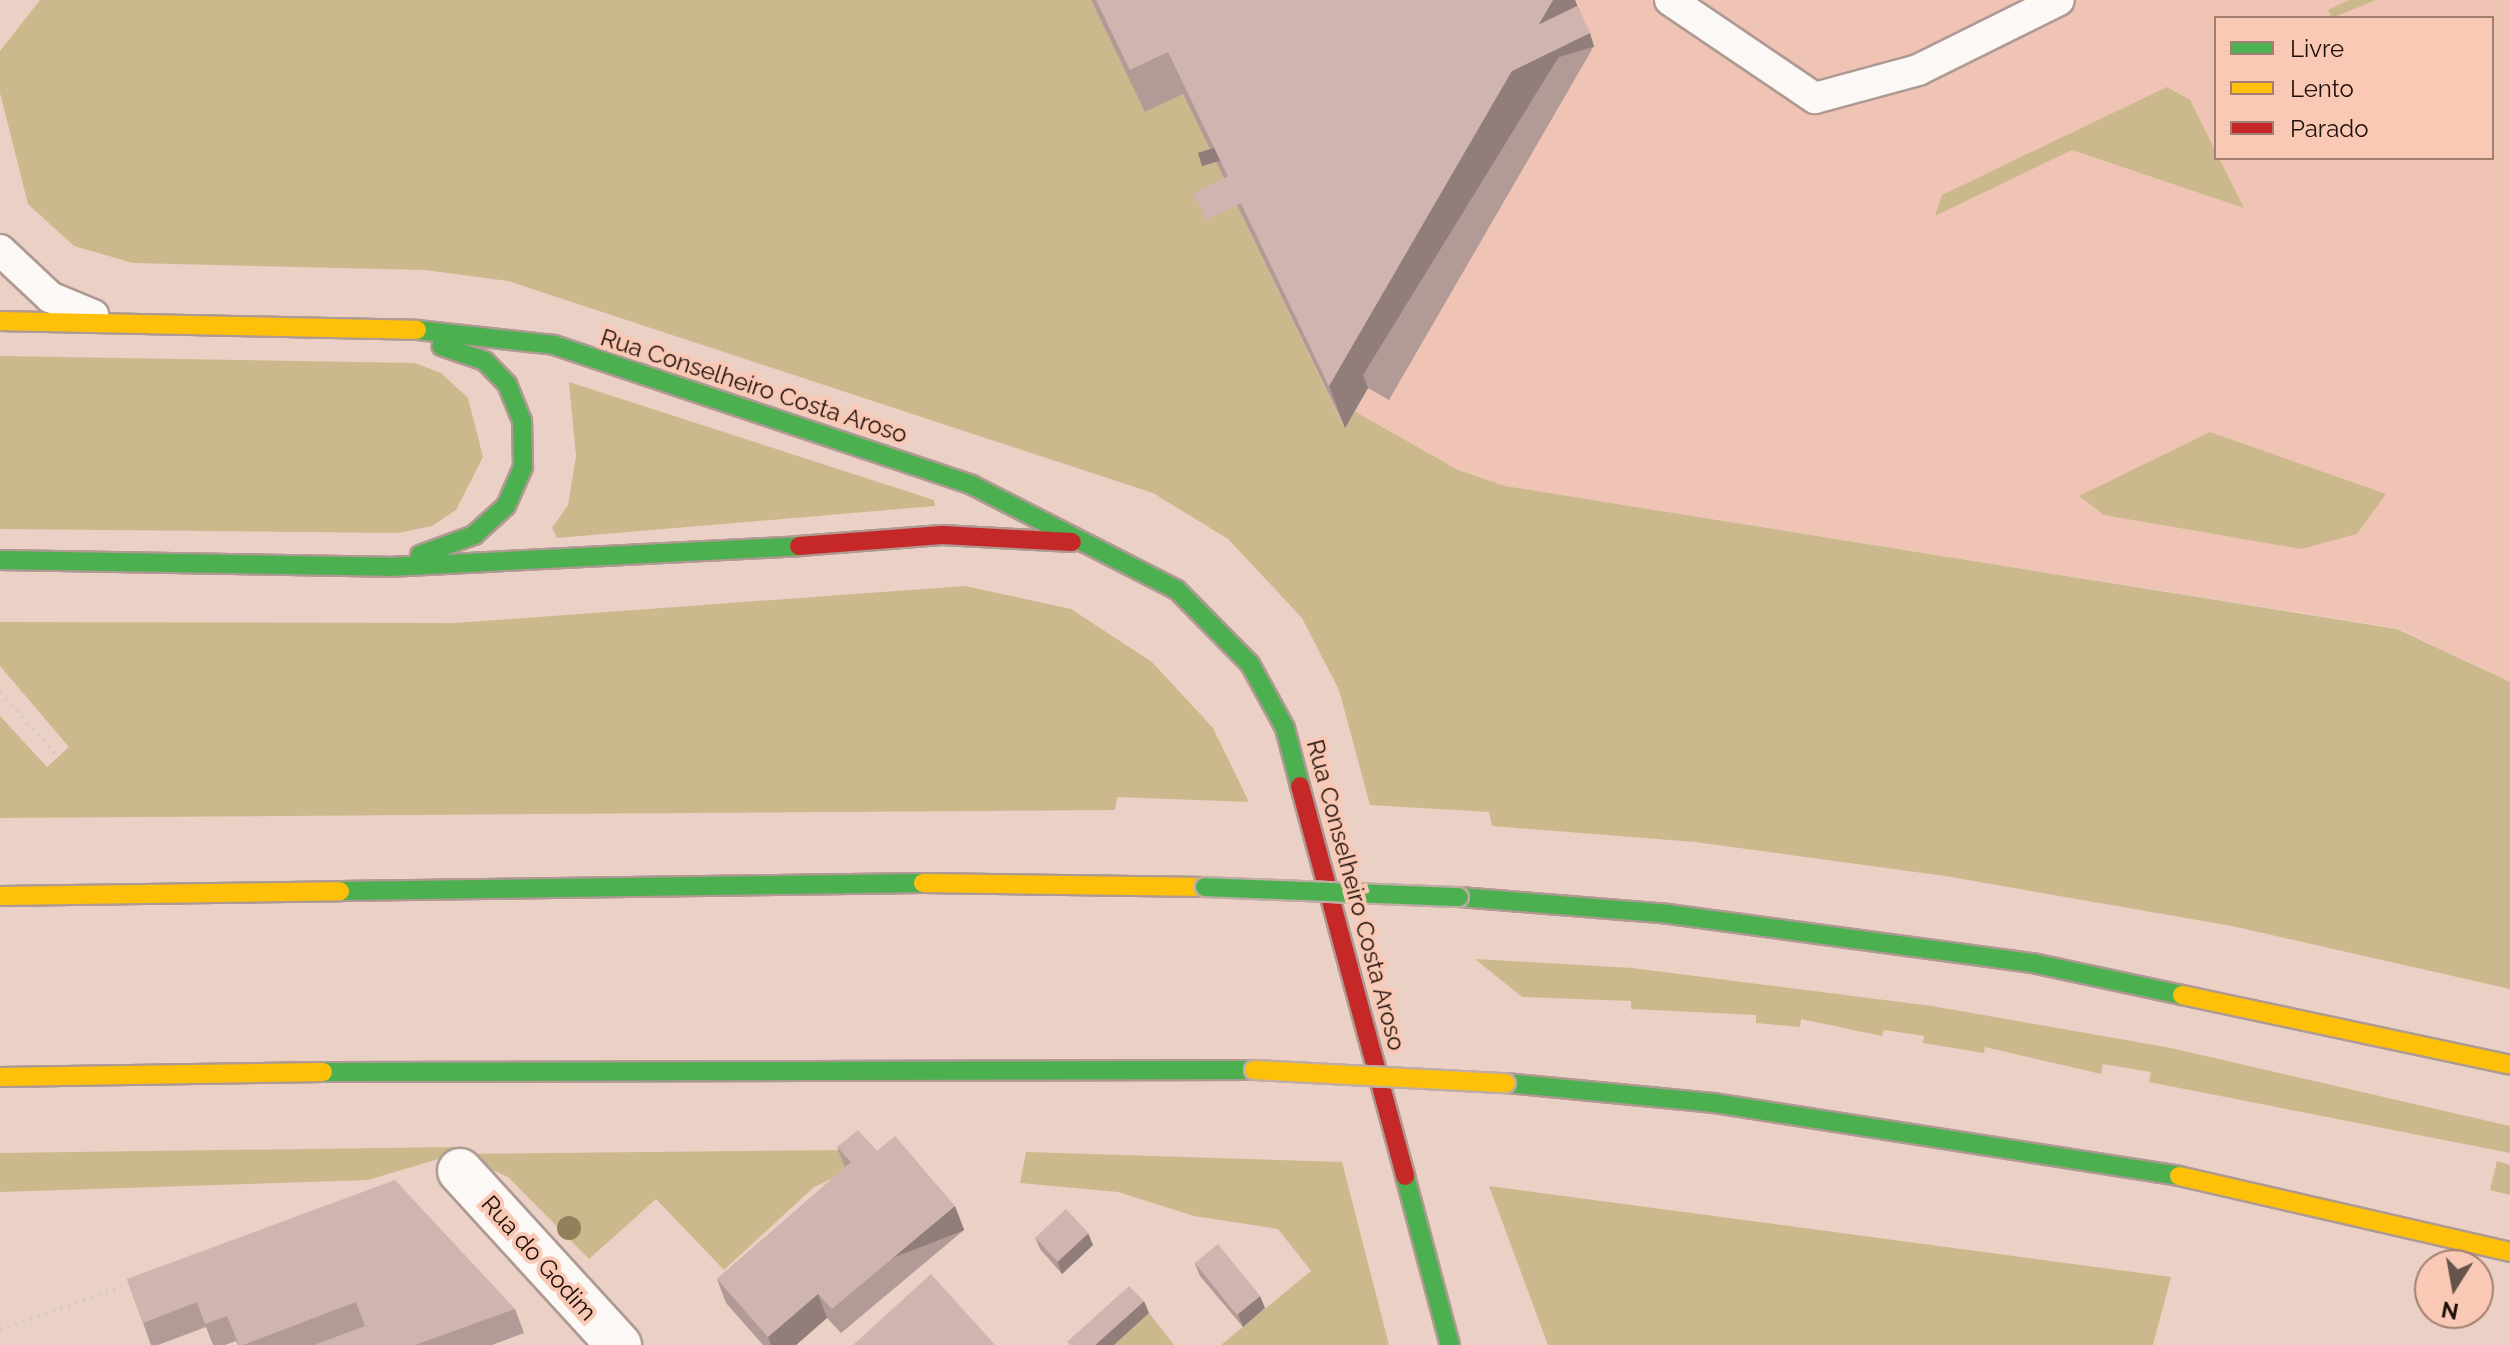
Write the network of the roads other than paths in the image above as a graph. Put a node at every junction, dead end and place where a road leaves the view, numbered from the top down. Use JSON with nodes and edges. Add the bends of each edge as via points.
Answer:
{"nodes":[{"id":1,"x":1670,"y":0,"type":"edge"},
{"id":2,"x":2059,"y":0,"type":"edge"},
{"id":3,"x":0,"y":250,"type":"edge"},
{"id":4,"x":0,"y":321,"type":"edge"},
{"id":5,"x":109,"y":322,"type":"junction"},
{"id":6,"x":390,"y":327,"type":"junction"},
{"id":7,"x":1087,"y":543,"type":"junction"},
{"id":8,"x":4,"y":559,"type":"edge"},
{"id":9,"x":388,"y":567,"type":"junction"},
{"id":10,"x":0,"y":896,"type":"edge"},
{"id":11,"x":2510,"y":1065,"type":"edge"},
{"id":12,"x":0,"y":1077,"type":"edge"},
{"id":13,"x":460,"y":1171,"type":"dead end"},
{"id":14,"x":2510,"y":1252,"type":"edge"},
{"id":15,"x":619,"y":1345,"type":"edge"},
{"id":16,"x":1450,"y":1345,"type":"edge"}],
"edges":[{"from":1,"to":2,"type":"lane","via":[[1815,98],[1918,70]]},
{"from":3,"to":5,"type":"lane","via":[[50,297]]},
{"from":4,"to":5,"type":"main road","name":"Rua Conselheiro Costa Aroso"},
{"from":5,"to":6,"type":"main road","name":"Rua Conselheiro Costa Aroso"},
{"from":6,"to":7,"type":"main road","name":"Rua Conselheiro Costa Aroso","via":[[554,345],[972,485]]},
{"from":6,"to":9,"type":"main road","name":"Rua Conselheiro Costa Aroso","via":[[485,361],[507,384],[522,421],[523,467],[506,506],[474,535]]},
{"from":7,"to":9,"type":"main road","name":"Rua Conselheiro Costa Aroso","via":[[942,535],[552,564]]},
{"from":7,"to":16,"type":"main road","name":"Rua Conselheiro Costa Aroso","via":[[1148,572],[1206,614],[1250,664],[1285,728]]},
{"from":8,"to":9,"type":"main road","name":"Rua Conselheiro Costa Aroso"},
{"from":10,"to":11,"type":"main road","bridge":true,"via":[[916,883],[1459,897],[1685,916],[2022,962]]},
{"from":12,"to":14,"type":"main road","bridge":true,"via":[[641,1067],[1254,1070],[1506,1083],[1759,1108],[2039,1149],[2284,1196]]},
{"from":13,"to":15,"type":"street","name":"Rua do Godim"}]}
